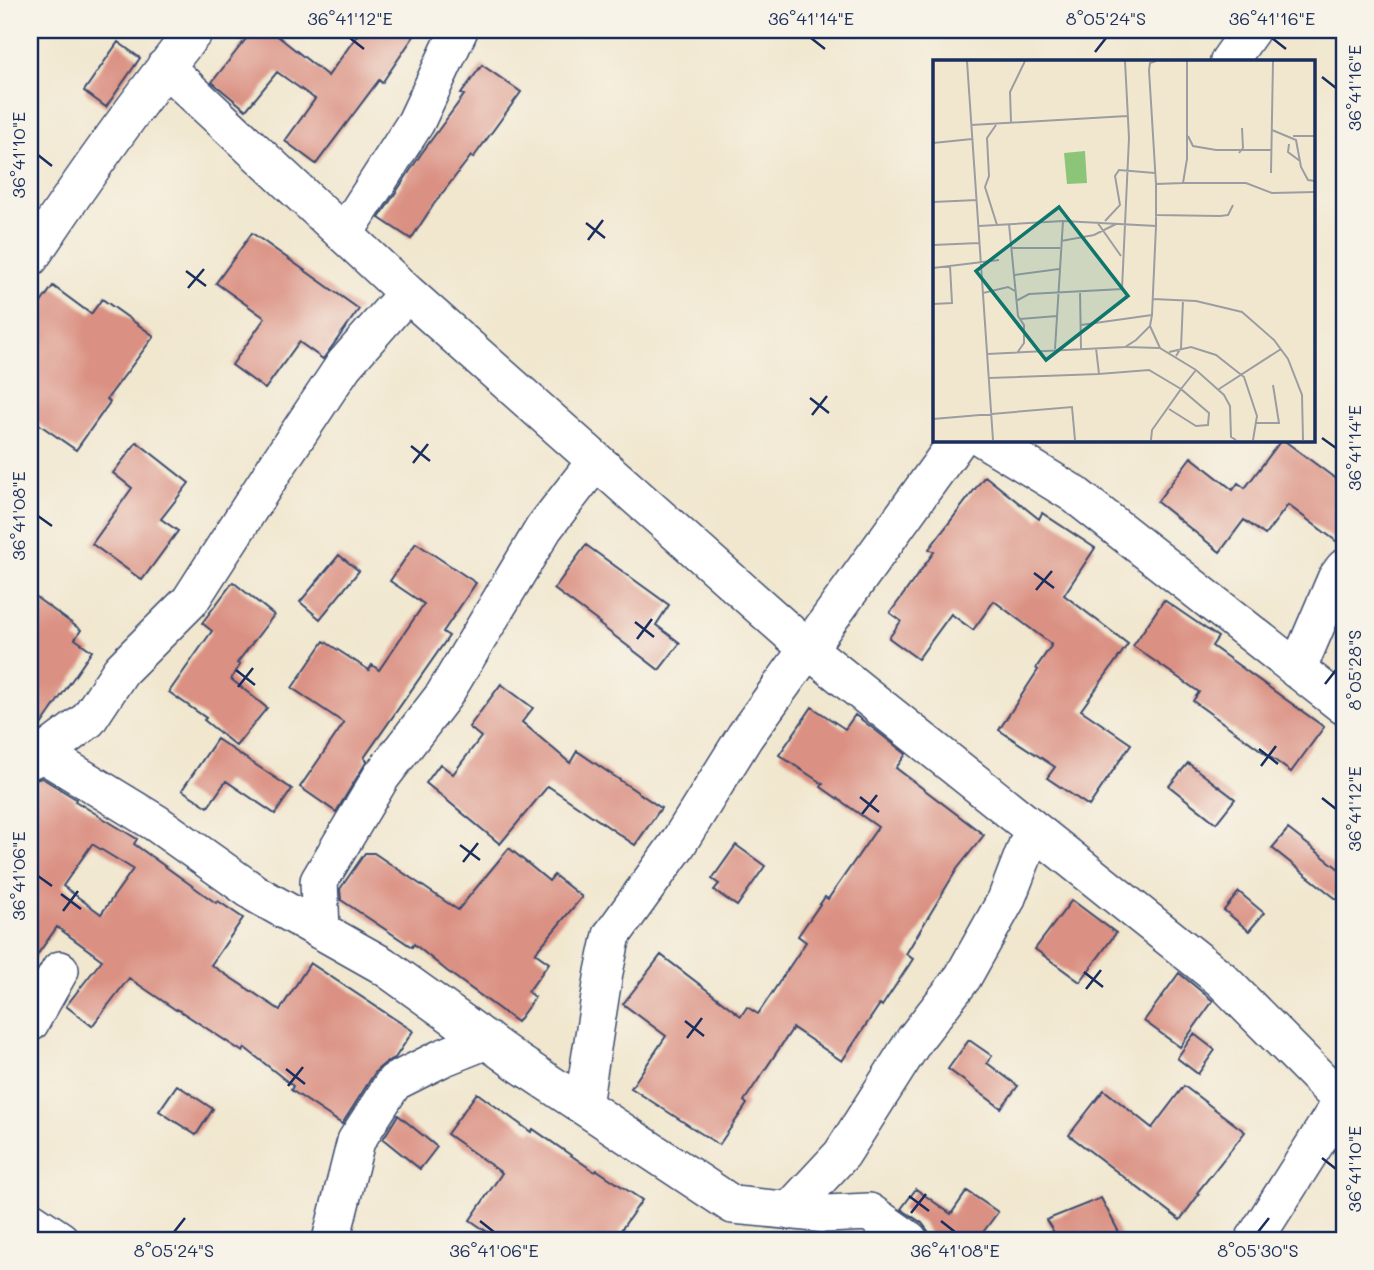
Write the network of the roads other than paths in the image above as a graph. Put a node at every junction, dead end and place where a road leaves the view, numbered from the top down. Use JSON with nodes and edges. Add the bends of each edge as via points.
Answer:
{"nodes":[{"id":1,"x":195,"y":30,"type":"edge"},
{"id":2,"x":459,"y":30,"type":"edge"},
{"id":3,"x":1251,"y":30,"type":"edge"},
{"id":4,"x":1230,"y":60,"type":"edge"},
{"id":5,"x":165,"y":67,"type":"junction"},
{"id":6,"x":344,"y":234,"type":"junction"},
{"id":7,"x":30,"y":258,"type":"edge"},
{"id":8,"x":407,"y":293,"type":"junction"},
{"id":9,"x":958,"y":441,"type":"edge"},
{"id":10,"x":987,"y":441,"type":"edge"},
{"id":11,"x":596,"y":461,"type":"junction"},
{"id":12,"x":1344,"y":568,"type":"edge"},
{"id":13,"x":809,"y":650,"type":"junction"},
{"id":14,"x":1297,"y":670,"type":"junction"},
{"id":15,"x":1344,"y":706,"type":"edge"},
{"id":16,"x":37,"y":757,"type":"edge"},
{"id":17,"x":1033,"y":830,"type":"junction"},
{"id":18,"x":321,"y":931,"type":"junction"},
{"id":19,"x":60,"y":970,"type":"dead end"},
{"id":20,"x":30,"y":1023,"type":"edge"},
{"id":21,"x":487,"y":1041,"type":"junction"},
{"id":22,"x":1343,"y":1100,"type":"edge"},
{"id":23,"x":583,"y":1105,"type":"junction"},
{"id":24,"x":832,"y":1164,"type":"junction"},
{"id":25,"x":789,"y":1210,"type":"junction"},
{"id":26,"x":853,"y":1213,"type":"junction"},
{"id":27,"x":30,"y":1220,"type":"edge"},
{"id":28,"x":60,"y":1240,"type":"edge"},
{"id":29,"x":331,"y":1240,"type":"edge"},
{"id":30,"x":909,"y":1240,"type":"edge"},
{"id":31,"x":1254,"y":1240,"type":"edge"}],
"edges":[{"from":1,"to":5,"type":"street"},
{"from":2,"to":6,"type":"street","via":[[416,122]]},
{"from":3,"to":4,"type":"street"},
{"from":5,"to":6,"type":"street"},
{"from":5,"to":7,"type":"street"},
{"from":6,"to":8,"type":"street"},
{"from":8,"to":11,"type":"street"},
{"from":8,"to":16,"type":"street","via":[[344,365],[190,601],[121,670],[88,720]]},
{"from":9,"to":13,"type":"street"},
{"from":10,"to":14,"type":"street","via":[[1074,494]]},
{"from":11,"to":13,"type":"street"},
{"from":11,"to":18,"type":"street","via":[[544,528],[444,695],[381,777],[319,881]]},
{"from":12,"to":14,"type":"street"},
{"from":13,"to":17,"type":"street"},
{"from":13,"to":23,"type":"street","via":[[745,736],[677,845],[612,935]]},
{"from":14,"to":15,"type":"street"},
{"from":16,"to":18,"type":"street","via":[[156,823],[256,894]]},
{"from":17,"to":22,"type":"street","via":[[1221,979]]},
{"from":17,"to":24,"type":"street","via":[[1006,900],[963,977],[915,1039]]},
{"from":18,"to":21,"type":"street","via":[[382,965]]},
{"from":19,"to":20,"type":"street"},
{"from":21,"to":23,"type":"street"},
{"from":21,"to":29,"type":"street","via":[[394,1082],[356,1141]]},
{"from":22,"to":31,"type":"street"},
{"from":23,"to":25,"type":"street","via":[[733,1205]]},
{"from":24,"to":25,"type":"street"},
{"from":24,"to":26,"type":"street"},
{"from":25,"to":26,"type":"street"},
{"from":26,"to":30,"type":"street","via":[[869,1212]]},
{"from":27,"to":28,"type":"street"}]}
